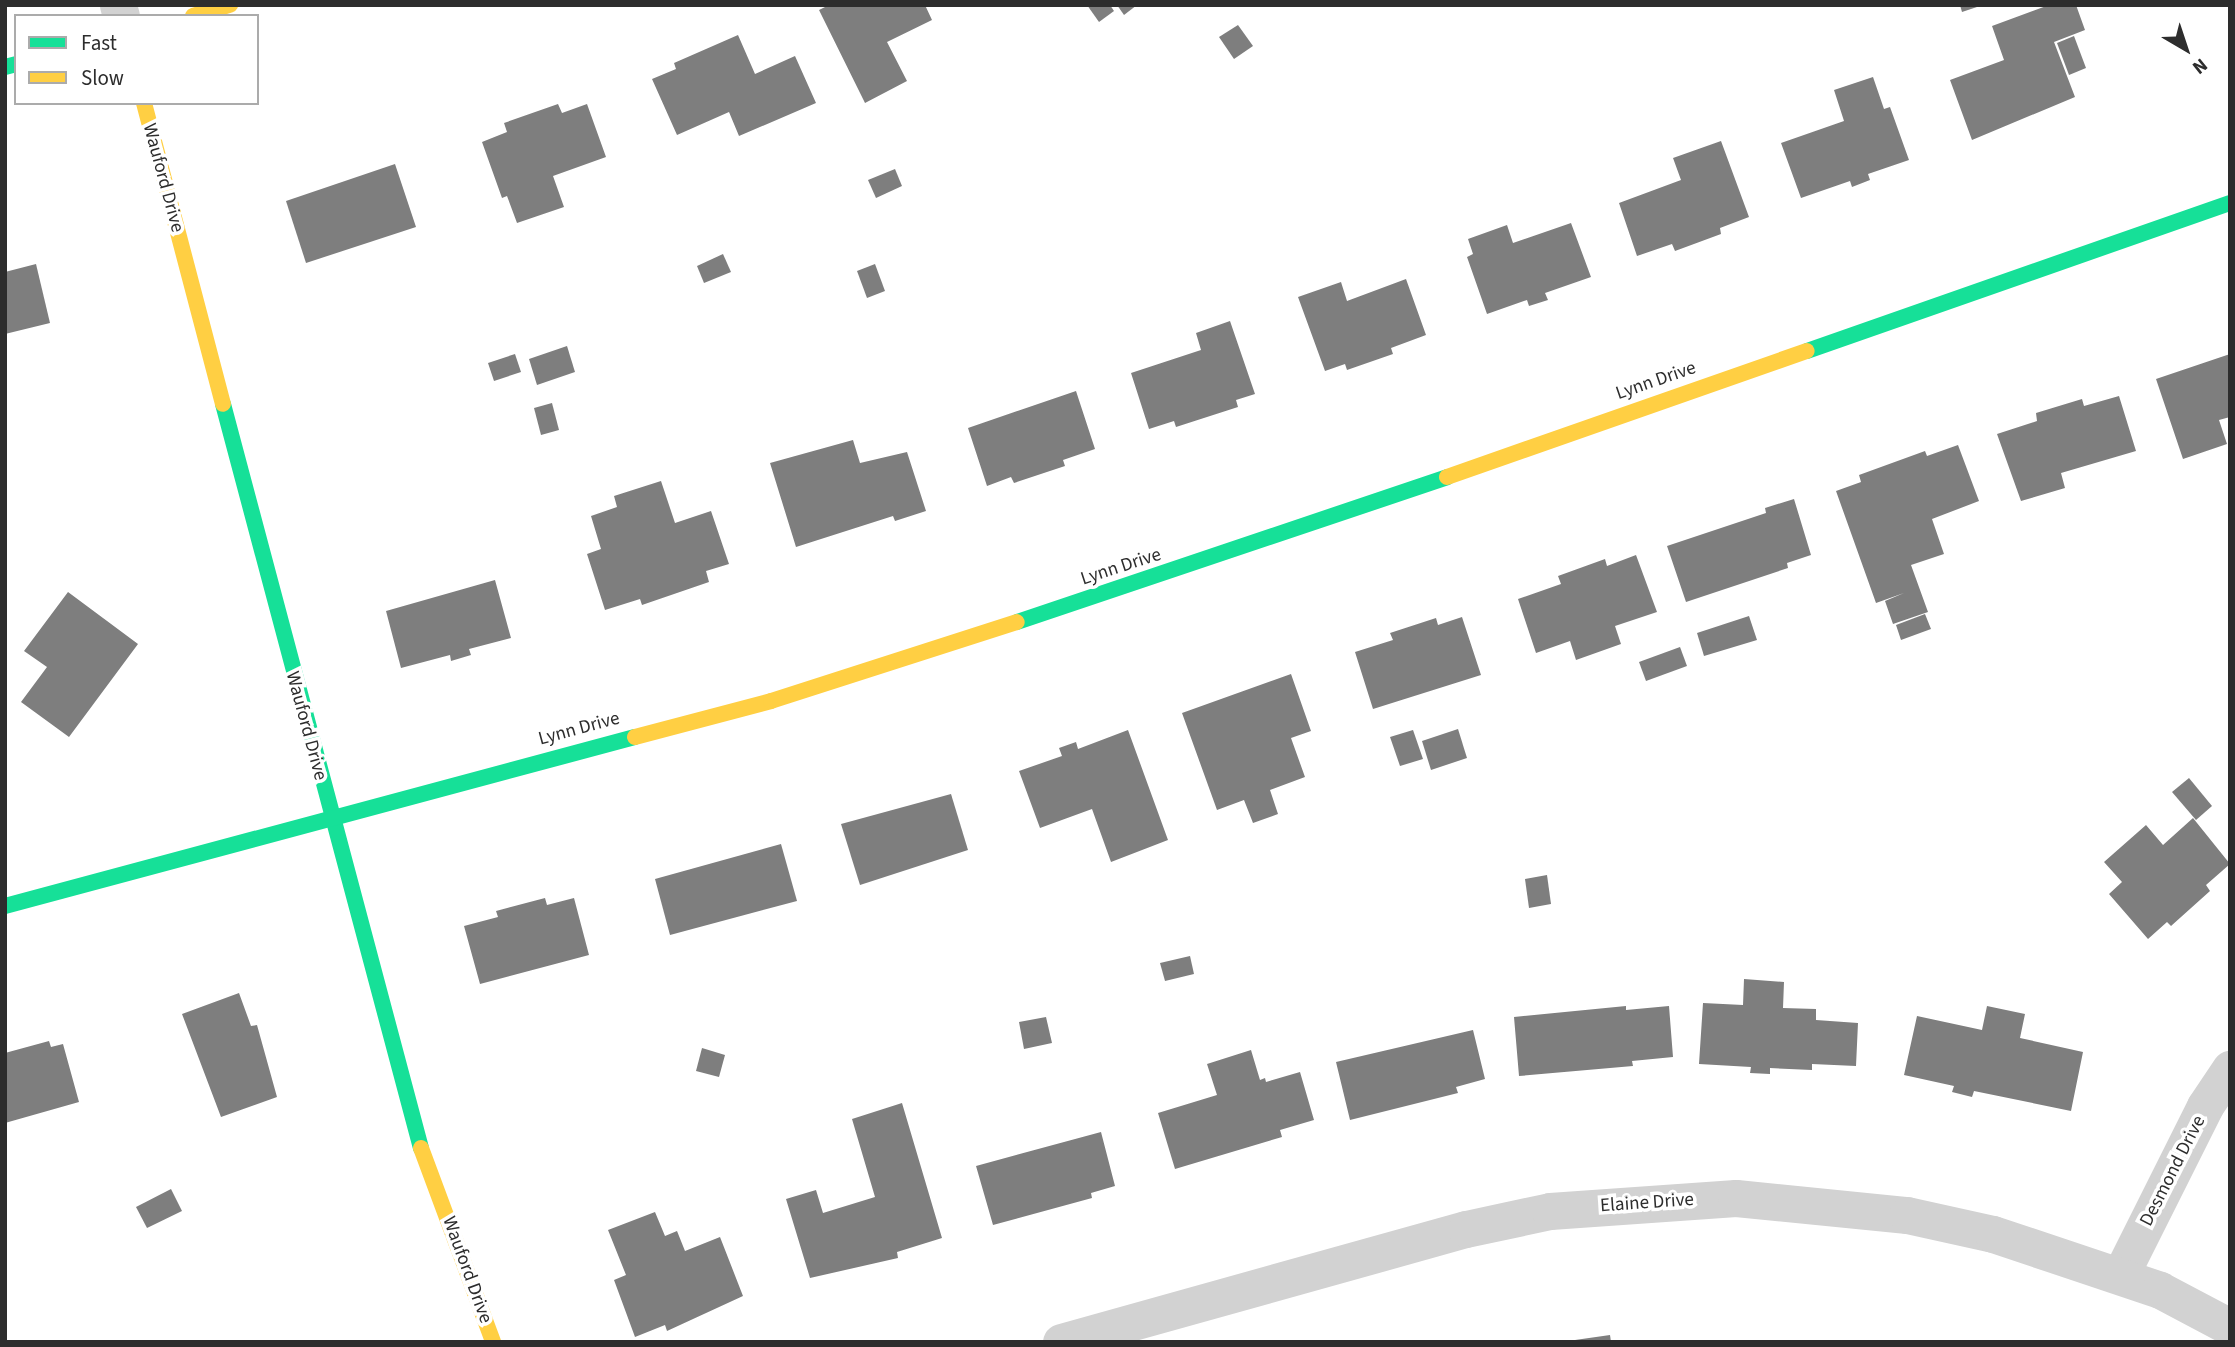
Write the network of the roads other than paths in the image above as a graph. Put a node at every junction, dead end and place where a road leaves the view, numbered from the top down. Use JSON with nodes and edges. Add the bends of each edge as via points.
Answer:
{"nodes":[{"id":1,"x":230,"y":5,"type":"edge"},
{"id":2,"x":200,"y":14,"type":"edge"},
{"id":3,"x":145,"y":105,"type":"edge"},
{"id":4,"x":2230,"y":203,"type":"edge"},
{"id":5,"x":329,"y":816,"type":"junction"},
{"id":6,"x":5,"y":906,"type":"edge"},
{"id":7,"x":2230,"y":1069,"type":"edge"},
{"id":8,"x":2120,"y":1276,"type":"junction"},
{"id":9,"x":2230,"y":1327,"type":"edge"},
{"id":10,"x":493,"y":1342,"type":"edge"},
{"id":11,"x":1061,"y":1342,"type":"edge"}],
"edges":[{"from":1,"to":2,"type":"street"},
{"from":3,"to":5,"type":"street","name":"Wauford Drive"},
{"from":4,"to":5,"type":"street","name":"Lynn Drive","via":[[1141,583],[771,701]]},
{"from":5,"to":6,"type":"street","name":"Lynn Drive"},
{"from":5,"to":10,"type":"street","name":"Wauford Drive","via":[[409,1115]]},
{"from":7,"to":8,"type":"street","name":"Desmond Drive","via":[[2205,1106]]},
{"from":8,"to":9,"type":"street","name":"Elaine Drive"},
{"from":8,"to":11,"type":"street","name":"Elaine Drive","via":[[1993,1234],[1907,1215],[1736,1198],[1648,1201],[1550,1211],[1466,1229]]}]}
